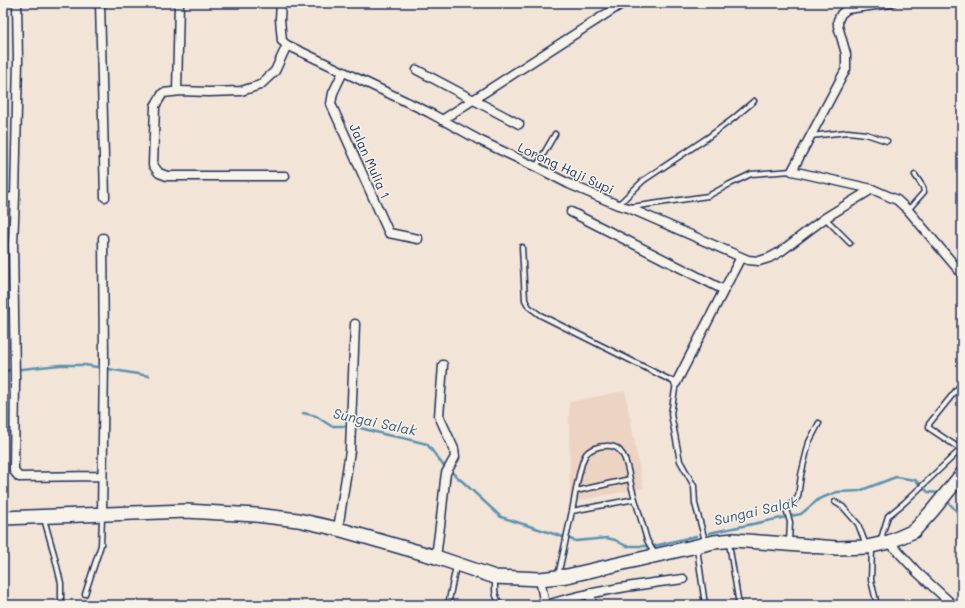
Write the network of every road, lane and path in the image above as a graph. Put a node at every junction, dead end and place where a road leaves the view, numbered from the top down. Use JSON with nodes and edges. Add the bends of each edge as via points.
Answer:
{"nodes":[{"id":1,"x":17,"y":3,"type":"edge"},
{"id":2,"x":100,"y":3,"type":"edge"},
{"id":3,"x":179,"y":3,"type":"edge"},
{"id":4,"x":281,"y":3,"type":"edge"},
{"id":5,"x":623,"y":3,"type":"edge"},
{"id":6,"x":891,"y":3,"type":"edge"},
{"id":7,"x":848,"y":6,"type":"edge"},
{"id":8,"x":287,"y":45,"type":"junction"},
{"id":9,"x":417,"y":70,"type":"dead end"},
{"id":10,"x":343,"y":72,"type":"junction"},
{"id":11,"x":177,"y":91,"type":"junction"},
{"id":12,"x":473,"y":100,"type":"junction"},
{"id":13,"x":754,"y":101,"type":"dead end"},
{"id":14,"x":442,"y":120,"type":"junction"},
{"id":15,"x":519,"y":124,"type":"dead end"},
{"id":16,"x":555,"y":134,"type":"dead end"},
{"id":17,"x":810,"y":136,"type":"junction"},
{"id":18,"x":887,"y":142,"type":"dead end"},
{"id":19,"x":536,"y":167,"type":"junction"},
{"id":20,"x":792,"y":172,"type":"junction"},
{"id":21,"x":915,"y":175,"type":"dead end"},
{"id":22,"x":285,"y":176,"type":"dead end"},
{"id":23,"x":872,"y":189,"type":"junction"},
{"id":24,"x":15,"y":197,"type":"junction"},
{"id":25,"x":105,"y":197,"type":"dead end"},
{"id":26,"x":3,"y":198,"type":"edge"},
{"id":27,"x":618,"y":205,"type":"junction"},
{"id":28,"x":629,"y":208,"type":"junction"},
{"id":29,"x":908,"y":210,"type":"junction"},
{"id":30,"x":571,"y":212,"type":"dead end"},
{"id":31,"x":825,"y":218,"type":"junction"},
{"id":32,"x":103,"y":238,"type":"dead end"},
{"id":33,"x":418,"y":239,"type":"dead end"},
{"id":34,"x":850,"y":243,"type":"dead end"},
{"id":35,"x":522,"y":247,"type":"dead end"},
{"id":36,"x":741,"y":257,"type":"junction"},
{"id":37,"x":962,"y":274,"type":"edge"},
{"id":38,"x":724,"y":290,"type":"junction"},
{"id":39,"x":355,"y":324,"type":"dead end"},
{"id":40,"x":443,"y":365,"type":"dead end"},
{"id":41,"x":676,"y":382,"type":"junction"},
{"id":42,"x":962,"y":386,"type":"edge"},
{"id":43,"x":819,"y":424,"type":"dead end"},
{"id":44,"x":961,"y":450,"type":"edge"},
{"id":45,"x":962,"y":474,"type":"edge"},
{"id":46,"x":102,"y":476,"type":"junction"},
{"id":47,"x":630,"y":479,"type":"junction"},
{"id":48,"x":576,"y":491,"type":"junction"},
{"id":49,"x":635,"y":499,"type":"junction"},
{"id":50,"x":835,"y":502,"type":"dead end"},
{"id":51,"x":572,"y":511,"type":"junction"},
{"id":52,"x":102,"y":514,"type":"junction"},
{"id":53,"x":43,"y":516,"type":"junction"},
{"id":54,"x":3,"y":518,"type":"edge"},
{"id":55,"x":338,"y":529,"type":"junction"},
{"id":56,"x":728,"y":540,"type":"junction"},
{"id":57,"x":789,"y":544,"type":"junction"},
{"id":58,"x":701,"y":545,"type":"junction"},
{"id":59,"x":877,"y":545,"type":"junction"},
{"id":60,"x":654,"y":554,"type":"junction"},
{"id":61,"x":436,"y":557,"type":"junction"},
{"id":62,"x":457,"y":564,"type":"junction"},
{"id":63,"x":495,"y":577,"type":"junction"},
{"id":64,"x":558,"y":577,"type":"junction"},
{"id":65,"x":540,"y":579,"type":"junction"},
{"id":66,"x":683,"y":579,"type":"dead end"},
{"id":67,"x":590,"y":593,"type":"junction"},
{"id":68,"x":85,"y":594,"type":"dead end"},
{"id":69,"x":58,"y":605,"type":"edge"},
{"id":70,"x":448,"y":605,"type":"edge"},
{"id":71,"x":501,"y":605,"type":"edge"},
{"id":72,"x":546,"y":605,"type":"edge"},
{"id":73,"x":592,"y":605,"type":"edge"},
{"id":74,"x":705,"y":605,"type":"edge"},
{"id":75,"x":739,"y":605,"type":"edge"},
{"id":76,"x":877,"y":605,"type":"edge"},
{"id":77,"x":953,"y":605,"type":"edge"}],
"edges":[{"from":1,"to":24,"type":"street"},
{"from":2,"to":25,"type":"street"},
{"from":3,"to":11,"type":"street"},
{"from":4,"to":8,"type":"street","via":[[282,41]]},
{"from":5,"to":12,"type":"street"},
{"from":6,"to":7,"type":"street"},
{"from":7,"to":17,"type":"street","via":[[838,20],[846,54],[846,69]]},
{"from":8,"to":10,"type":"street","name":"Lorong Haji Supi"},
{"from":8,"to":11,"type":"street","via":[[275,71],[260,85],[241,92]]},
{"from":9,"to":12,"type":"street"},
{"from":10,"to":14,"type":"street","name":"Lorong Haji Supi"},
{"from":10,"to":33,"type":"street","name":"Jalan Mulia 1","via":[[332,93],[332,104],[389,233]]},
{"from":11,"to":22,"type":"street","via":[[163,93],[155,106],[154,166],[159,172],[167,176]]},
{"from":12,"to":14,"type":"street"},
{"from":12,"to":15,"type":"street"},
{"from":13,"to":27,"type":"lane","via":[[707,138],[644,180]]},
{"from":14,"to":19,"type":"street","name":"Lorong Haji Supi"},
{"from":16,"to":19,"type":"lane"},
{"from":17,"to":18,"type":"lane","via":[[848,132],[866,134]]},
{"from":17,"to":20,"type":"street"},
{"from":19,"to":27,"type":"street","name":"Lorong Haji Supi"},
{"from":20,"to":23,"type":"street"},
{"from":20,"to":28,"type":"lane","via":[[751,174],[708,196]]},
{"from":21,"to":29,"type":"lane","via":[[924,192]]},
{"from":23,"to":29,"type":"street","via":[[897,200]]},
{"from":23,"to":31,"type":"street","name":"Lorong Haji Supi"},
{"from":24,"to":26,"type":"street"},
{"from":24,"to":46,"type":"street","via":[[14,471],[19,477]]},
{"from":27,"to":28,"type":"street","name":"Lorong Haji Supi"},
{"from":28,"to":36,"type":"street","name":"Lorong Haji Supi"},
{"from":29,"to":37,"type":"street"},
{"from":30,"to":38,"type":"street"},
{"from":31,"to":34,"type":"lane"},
{"from":31,"to":36,"type":"street","name":"Lorong Haji Supi","via":[[769,258],[759,261]]},
{"from":32,"to":46,"type":"street"},
{"from":35,"to":41,"type":"lane","via":[[525,300],[529,307],[540,315]]},
{"from":36,"to":38,"type":"street"},
{"from":38,"to":41,"type":"street"},
{"from":39,"to":55,"type":"street","via":[[350,451]]},
{"from":40,"to":61,"type":"street","via":[[439,416],[455,457],[446,473]]},
{"from":41,"to":58,"type":"lane","via":[[671,414],[680,460],[694,486],[695,504],[702,529]]},
{"from":42,"to":44,"type":"lane","via":[[929,424],[929,428]]},
{"from":43,"to":57,"type":"lane","via":[[809,442],[798,497],[786,509],[790,522]]},
{"from":44,"to":59,"type":"lane","via":[[888,516]]},
{"from":45,"to":59,"type":"main road","via":[[914,531]]},
{"from":46,"to":52,"type":"street"},
{"from":47,"to":48,"type":"lane"},
{"from":47,"to":48,"type":"lane","via":[[626,460],[618,448],[604,446],[585,455]]},
{"from":47,"to":49,"type":"lane"},
{"from":48,"to":51,"type":"lane"},
{"from":49,"to":51,"type":"lane"},
{"from":49,"to":60,"type":"lane","via":[[647,540]]},
{"from":50,"to":59,"type":"lane","via":[[843,507]]},
{"from":51,"to":64,"type":"lane"},
{"from":52,"to":53,"type":"main road"},
{"from":52,"to":55,"type":"main road","via":[[186,511],[256,514]]},
{"from":52,"to":68,"type":"lane","via":[[101,546]]},
{"from":53,"to":54,"type":"main road"},
{"from":53,"to":69,"type":"lane","via":[[61,583],[61,603]]},
{"from":55,"to":61,"type":"main road"},
{"from":56,"to":57,"type":"main road"},
{"from":56,"to":58,"type":"main road"},
{"from":56,"to":75,"type":"lane"},
{"from":57,"to":59,"type":"main road","via":[[837,548]]},
{"from":58,"to":60,"type":"main road"},
{"from":58,"to":74,"type":"lane"},
{"from":59,"to":76,"type":"lane","via":[[871,580]]},
{"from":59,"to":77,"type":"street","via":[[918,573]]},
{"from":60,"to":64,"type":"main road"},
{"from":61,"to":62,"type":"main road"},
{"from":62,"to":63,"type":"main road"},
{"from":62,"to":70,"type":"lane"},
{"from":63,"to":65,"type":"main road"},
{"from":63,"to":71,"type":"lane","via":[[495,593]]},
{"from":64,"to":65,"type":"main road"},
{"from":65,"to":72,"type":"street"},
{"from":66,"to":67,"type":"street"},
{"from":67,"to":72,"type":"street"},
{"from":67,"to":73,"type":"street"}]}
